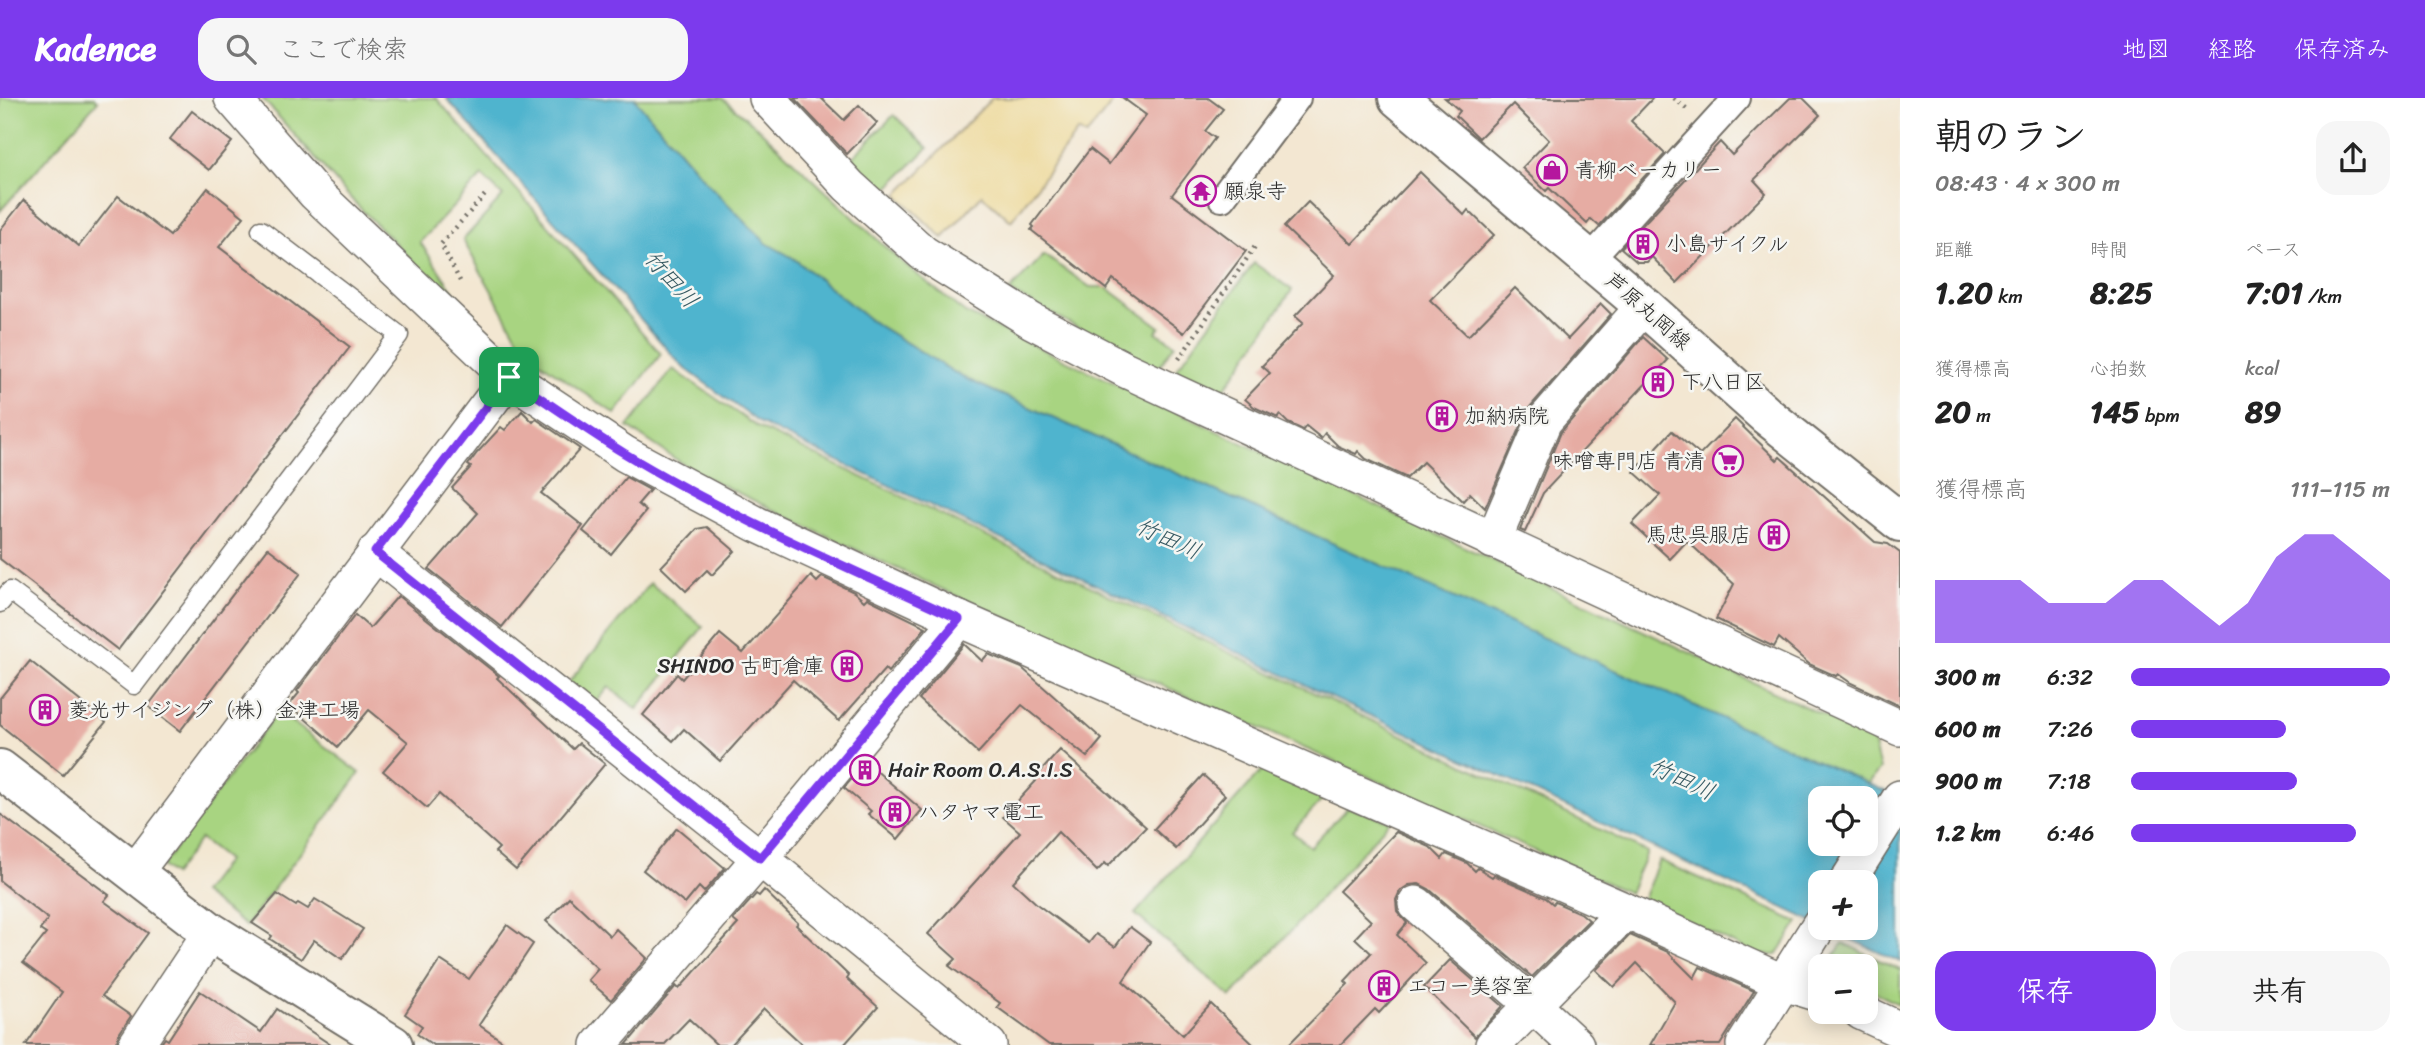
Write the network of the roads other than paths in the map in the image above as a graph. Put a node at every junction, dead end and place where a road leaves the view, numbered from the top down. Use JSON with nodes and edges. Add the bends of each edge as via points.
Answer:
{"nodes":[{"id":1,"x":232,"y":98,"type":"edge"},
{"id":2,"x":749,"y":98,"type":"edge"},
{"id":3,"x":767,"y":98,"type":"edge"},
{"id":4,"x":1297,"y":98,"type":"edge"},
{"id":5,"x":1398,"y":98,"type":"edge"},
{"id":6,"x":1737,"y":98,"type":"edge"},
{"id":7,"x":1222,"y":198,"type":"dead end"},
{"id":8,"x":261,"y":230,"type":"dead end"},
{"id":9,"x":1589,"y":260,"type":"junction"},
{"id":10,"x":1644,"y":306,"type":"junction"},
{"id":11,"x":509,"y":377,"type":"junction"},
{"id":12,"x":1900,"y":522,"type":"edge"},
{"id":13,"x":1493,"y":541,"type":"junction"},
{"id":14,"x":375,"y":552,"type":"junction"},
{"id":15,"x":0,"y":603,"type":"edge"},
{"id":16,"x":959,"y":619,"type":"junction"},
{"id":17,"x":1900,"y":727,"type":"edge"},
{"id":18,"x":0,"y":769,"type":"edge"},
{"id":19,"x":1900,"y":798,"type":"edge"},
{"id":20,"x":760,"y":858,"type":"junction"},
{"id":21,"x":1855,"y":870,"type":"edge"},
{"id":22,"x":135,"y":872,"type":"junction"},
{"id":23,"x":1416,"y":904,"type":"dead end"},
{"id":24,"x":1626,"y":911,"type":"junction"},
{"id":25,"x":211,"y":932,"type":"junction"},
{"id":26,"x":1810,"y":940,"type":"edge"},
{"id":27,"x":1788,"y":975,"type":"junction"},
{"id":28,"x":1808,"y":987,"type":"edge"},
{"id":29,"x":1533,"y":1005,"type":"junction"},
{"id":30,"x":1878,"y":1020,"type":"edge"},
{"id":31,"x":1900,"y":1030,"type":"edge"},
{"id":32,"x":136,"y":1045,"type":"edge"},
{"id":33,"x":393,"y":1045,"type":"edge"},
{"id":34,"x":599,"y":1045,"type":"edge"},
{"id":35,"x":989,"y":1045,"type":"edge"},
{"id":36,"x":1493,"y":1045,"type":"edge"},
{"id":37,"x":1576,"y":1045,"type":"edge"},
{"id":38,"x":1744,"y":1045,"type":"edge"}],
"edges":[{"from":1,"to":11,"type":"street","via":[[315,192]]},
{"from":2,"to":3,"type":"street","via":[[754,102]]},
{"from":3,"to":13,"type":"street","via":[[849,187],[923,253],[1032,321],[1126,370]]},
{"from":4,"to":7,"type":"street"},
{"from":5,"to":9,"type":"main road","name":"芦原丸岡線"},
{"from":6,"to":9,"type":"street"},
{"from":8,"to":15,"type":"lane","via":[[399,335],[134,685],[10,591]]},
{"from":9,"to":10,"type":"main road","name":"芦原丸岡線"},
{"from":10,"to":12,"type":"main road","name":"芦原丸岡線","via":[[1767,416]]},
{"from":10,"to":13,"type":"street","via":[[1544,421]]},
{"from":11,"to":14,"type":"street"},
{"from":11,"to":16,"type":"street","via":[[625,454],[756,524]]},
{"from":13,"to":17,"type":"street"},
{"from":14,"to":20,"type":"street"},
{"from":14,"to":22,"type":"street"},
{"from":16,"to":20,"type":"street"},
{"from":16,"to":24,"type":"street"},
{"from":18,"to":22,"type":"main road"},
{"from":19,"to":21,"type":"street"},
{"from":20,"to":34,"type":"street"},
{"from":20,"to":35,"type":"street"},
{"from":22,"to":25,"type":"main road"},
{"from":23,"to":29,"type":"street"},
{"from":24,"to":27,"type":"street"},
{"from":24,"to":29,"type":"street"},
{"from":25,"to":32,"type":"street"},
{"from":25,"to":33,"type":"main road"},
{"from":26,"to":27,"type":"street"},
{"from":27,"to":28,"type":"street"},
{"from":27,"to":38,"type":"street"},
{"from":29,"to":36,"type":"street"},
{"from":29,"to":37,"type":"street"},
{"from":30,"to":31,"type":"street"}]}
